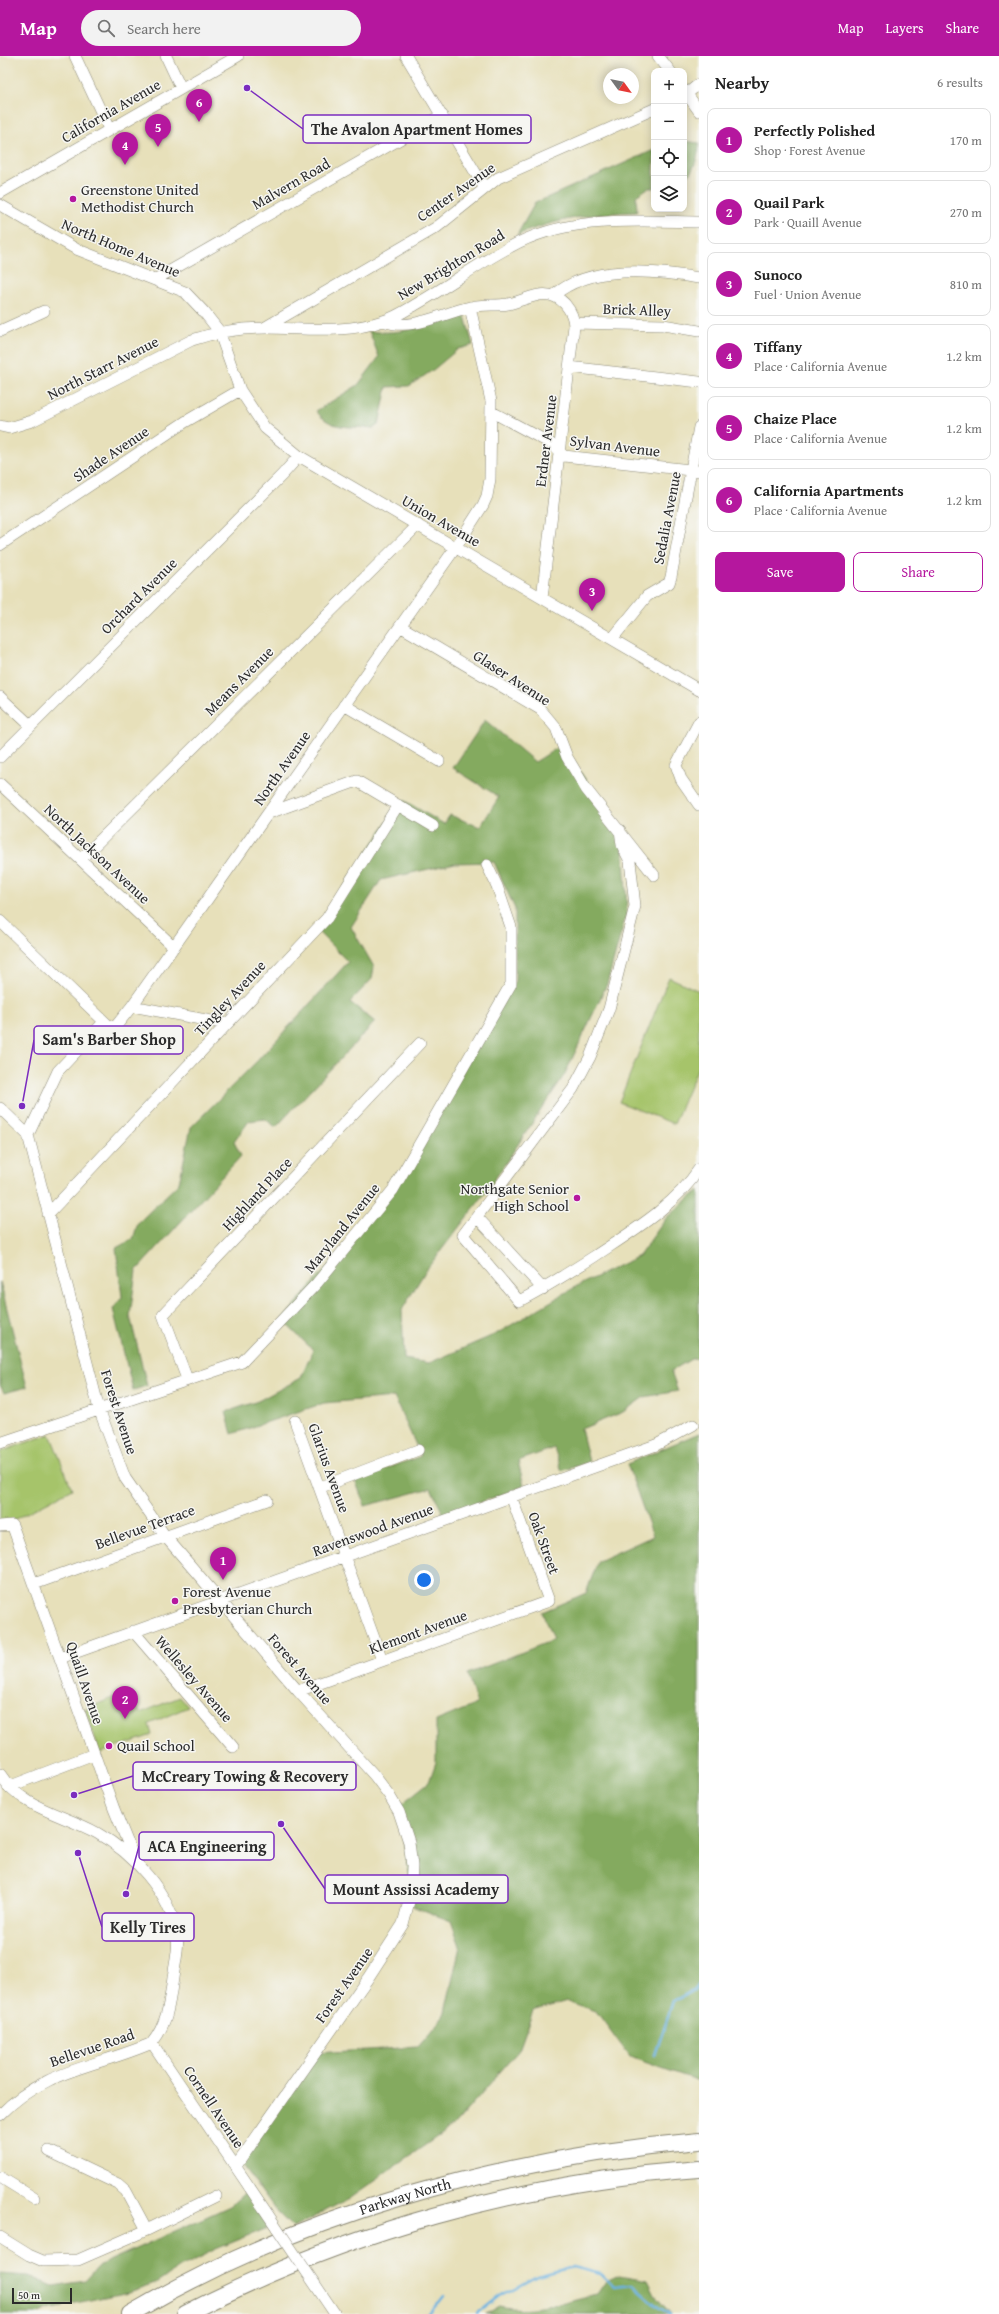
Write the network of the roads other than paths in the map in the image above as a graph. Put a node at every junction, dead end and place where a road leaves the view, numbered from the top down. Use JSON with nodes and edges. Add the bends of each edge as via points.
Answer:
{"nodes":[{"id":1,"x":76,"y":56,"type":"edge"},
{"id":2,"x":166,"y":56,"type":"edge"},
{"id":3,"x":238,"y":56,"type":"edge"},
{"id":4,"x":406,"y":56,"type":"edge"},
{"id":5,"x":658,"y":56,"type":"edge"},
{"id":6,"x":668,"y":68,"type":"edge"},
{"id":7,"x":699,"y":84,"type":"edge"},
{"id":8,"x":181,"y":88,"type":"junction"},
{"id":9,"x":687,"y":92,"type":"edge"},
{"id":10,"x":687,"y":96,"type":"edge"},
{"id":11,"x":651,"y":110,"type":"edge"},
{"id":12,"x":699,"y":111,"type":"edge"},
{"id":13,"x":442,"y":115,"type":"junction"},
{"id":14,"x":110,"y":129,"type":"junction"},
{"id":15,"x":484,"y":187,"type":"junction"},
{"id":16,"x":0,"y":193,"type":"edge"},
{"id":17,"x":0,"y":205,"type":"edge"},
{"id":18,"x":699,"y":222,"type":"edge"},
{"id":19,"x":699,"y":278,"type":"edge"},
{"id":20,"x":156,"y":279,"type":"junction"},
{"id":21,"x":552,"y":296,"type":"junction"},
{"id":22,"x":470,"y":307,"type":"junction"},
{"id":23,"x":44,"y":311,"type":"dead end"},
{"id":24,"x":383,"y":321,"type":"junction"},
{"id":25,"x":574,"y":323,"type":"junction"},
{"id":26,"x":264,"y":328,"type":"junction"},
{"id":27,"x":0,"y":331,"type":"edge"},
{"id":28,"x":219,"y":331,"type":"junction"},
{"id":29,"x":699,"y":331,"type":"edge"},
{"id":30,"x":569,"y":367,"type":"junction"},
{"id":31,"x":699,"y":382,"type":"edge"},
{"id":32,"x":240,"y":390,"type":"junction"},
{"id":33,"x":492,"y":412,"type":"junction"},
{"id":34,"x":0,"y":426,"type":"edge"},
{"id":35,"x":699,"y":427,"type":"edge"},
{"id":36,"x":560,"y":453,"type":"junction"},
{"id":37,"x":299,"y":456,"type":"junction"},
{"id":38,"x":695,"y":471,"type":"edge"},
{"id":39,"x":418,"y":525,"type":"junction"},
{"id":40,"x":0,"y":545,"type":"edge"},
{"id":41,"x":456,"y":547,"type":"junction"},
{"id":42,"x":542,"y":598,"type":"junction"},
{"id":43,"x":400,"y":626,"type":"junction"},
{"id":44,"x":612,"y":639,"type":"junction"},
{"id":45,"x":699,"y":690,"type":"edge"},
{"id":46,"x":0,"y":697,"type":"edge"},
{"id":47,"x":344,"y":705,"type":"junction"},
{"id":48,"x":699,"y":722,"type":"edge"},
{"id":49,"x":31,"y":726,"type":"junction"},
{"id":50,"x":0,"y":757,"type":"edge"},
{"id":51,"x":439,"y":761,"type":"dead end"},
{"id":52,"x":0,"y":784,"type":"edge"},
{"id":53,"x":398,"y":805,"type":"junction"},
{"id":54,"x":699,"y":805,"type":"edge"},
{"id":55,"x":269,"y":813,"type":"junction"},
{"id":56,"x":433,"y":826,"type":"dead end"},
{"id":57,"x":620,"y":830,"type":"junction"},
{"id":58,"x":80,"y":859,"type":"junction"},
{"id":59,"x":487,"y":865,"type":"dead end"},
{"id":60,"x":654,"y":875,"type":"dead end"},
{"id":61,"x":0,"y":921,"type":"edge"},
{"id":62,"x":174,"y":947,"type":"junction"},
{"id":63,"x":132,"y":1006,"type":"junction"},
{"id":64,"x":104,"y":1022,"type":"junction"},
{"id":65,"x":227,"y":1024,"type":"junction"},
{"id":66,"x":420,"y":1044,"type":"dead end"},
{"id":67,"x":0,"y":1108,"type":"edge"},
{"id":68,"x":28,"y":1135,"type":"junction"},
{"id":69,"x":699,"y":1169,"type":"edge"},
{"id":70,"x":48,"y":1214,"type":"junction"},
{"id":71,"x":477,"y":1217,"type":"junction"},
{"id":72,"x":543,"y":1289,"type":"junction"},
{"id":73,"x":187,"y":1379,"type":"junction"},
{"id":74,"x":99,"y":1409,"type":"junction"},
{"id":75,"x":296,"y":1421,"type":"dead end"},
{"id":76,"x":693,"y":1425,"type":"dead end"},
{"id":77,"x":0,"y":1443,"type":"edge"},
{"id":78,"x":418,"y":1450,"type":"dead end"},
{"id":79,"x":320,"y":1487,"type":"junction"},
{"id":80,"x":511,"y":1496,"type":"junction"},
{"id":81,"x":268,"y":1500,"type":"dead end"},
{"id":82,"x":0,"y":1526,"type":"edge"},
{"id":83,"x":165,"y":1536,"type":"junction"},
{"id":84,"x":345,"y":1556,"type":"junction"},
{"id":85,"x":34,"y":1584,"type":"junction"},
{"id":86,"x":221,"y":1601,"type":"junction"},
{"id":87,"x":549,"y":1601,"type":"joint"},
{"id":88,"x":133,"y":1631,"type":"junction"},
{"id":89,"x":60,"y":1658,"type":"junction"},
{"id":90,"x":382,"y":1660,"type":"junction"},
{"id":91,"x":298,"y":1691,"type":"junction"},
{"id":92,"x":233,"y":1747,"type":"dead end"},
{"id":93,"x":94,"y":1754,"type":"junction"},
{"id":94,"x":0,"y":1774,"type":"edge"},
{"id":95,"x":8,"y":1787,"type":"junction"},
{"id":96,"x":135,"y":1862,"type":"junction"},
{"id":97,"x":152,"y":2043,"type":"junction"},
{"id":98,"x":0,"y":2115,"type":"edge"},
{"id":99,"x":699,"y":2133,"type":"edge"},
{"id":100,"x":699,"y":2141,"type":"edge"},
{"id":101,"x":49,"y":2151,"type":"dead end"},
{"id":102,"x":236,"y":2166,"type":"junction"},
{"id":103,"x":699,"y":2169,"type":"edge"},
{"id":104,"x":509,"y":2170,"type":"junction"},
{"id":105,"x":0,"y":2177,"type":"edge"},
{"id":106,"x":216,"y":2196,"type":"dead end"},
{"id":107,"x":34,"y":2198,"type":"dead end"},
{"id":108,"x":147,"y":2230,"type":"junction"},
{"id":109,"x":0,"y":2237,"type":"edge"},
{"id":110,"x":130,"y":2314,"type":"edge"},
{"id":111,"x":186,"y":2314,"type":"edge"},
{"id":112,"x":335,"y":2314,"type":"edge"}],
"edges":[{"from":1,"to":14,"type":"street"},
{"from":2,"to":8,"type":"street"},
{"from":3,"to":8,"type":"street","name":"California Avenue"},
{"from":4,"to":13,"type":"street"},
{"from":5,"to":6,"type":"street"},
{"from":7,"to":9,"type":"street"},
{"from":8,"to":14,"type":"street","name":"California Avenue"},
{"from":10,"to":12,"type":"street"},
{"from":11,"to":15,"type":"street","name":"Center Avenue","via":[[498,178]]},
{"from":13,"to":15,"type":"street"},
{"from":13,"to":20,"type":"street","name":"Malvern Road"},
{"from":14,"to":16,"type":"street","name":"California Avenue"},
{"from":15,"to":26,"type":"street","name":"Center Avenue","via":[[437,226]]},
{"from":17,"to":20,"type":"street","name":"North Home Avenue","via":[[76,249]]},
{"from":18,"to":24,"type":"street","name":"New Brighton Road","via":[[588,223],[535,234],[510,246],[424,300]]},
{"from":19,"to":21,"type":"street","via":[[677,274],[602,273],[565,285]]},
{"from":20,"to":28,"type":"street","name":"North Home Avenue","via":[[185,292]]},
{"from":21,"to":22,"type":"street","via":[[535,295],[508,304]]},
{"from":21,"to":25,"type":"street","via":[[566,306]]},
{"from":22,"to":24,"type":"street","via":[[416,324],[395,325]]},
{"from":22,"to":33,"type":"street","name":"North Avenue","via":[[489,386]]},
{"from":23,"to":27,"type":"street"},
{"from":24,"to":26,"type":"street","name":"New Brighton Road","via":[[317,330]]},
{"from":25,"to":29,"type":"street","name":"Brick Alley","via":[[663,324]]},
{"from":25,"to":30,"type":"street","name":"Erdner Avenue"},
{"from":26,"to":28,"type":"street","name":"New Brighton Road"},
{"from":28,"to":32,"type":"street","name":"Union Avenue"},
{"from":28,"to":34,"type":"street","name":"North Starr Avenue","via":[[192,340],[32,421],[9,428]]},
{"from":30,"to":31,"type":"street"},
{"from":30,"to":36,"type":"street","name":"Erdner Avenue"},
{"from":32,"to":37,"type":"street","name":"Union Avenue","via":[[265,428]]},
{"from":32,"to":40,"type":"street","name":"Shade Avenue","via":[[185,422]]},
{"from":33,"to":36,"type":"street","name":"Sylvan Avenue","via":[[550,444]]},
{"from":33,"to":41,"type":"street","name":"North Avenue","via":[[487,496]]},
{"from":35,"to":38,"type":"street","name":"Sedalia Avenue"},
{"from":36,"to":38,"type":"street","name":"Sylvan Avenue","via":[[564,456]]},
{"from":36,"to":42,"type":"street","name":"Erdner Avenue"},
{"from":37,"to":39,"type":"street","name":"Union Avenue"},
{"from":37,"to":49,"type":"street","name":"Orchard Avenue"},
{"from":38,"to":44,"type":"street","name":"Sedalia Avenue","via":[[669,582],[647,596]]},
{"from":39,"to":41,"type":"street","name":"Union Avenue"},
{"from":39,"to":58,"type":"street","name":"Means Avenue"},
{"from":41,"to":42,"type":"street","name":"Union Avenue"},
{"from":41,"to":43,"type":"street","name":"North Avenue"},
{"from":42,"to":44,"type":"street","name":"Union Avenue"},
{"from":43,"to":47,"type":"street","name":"North Avenue"},
{"from":43,"to":57,"type":"street","name":"Glaser Avenue","via":[[540,710],[556,728],[567,757],[586,789]]},
{"from":44,"to":45,"type":"street","name":"Union Avenue"},
{"from":46,"to":49,"type":"street"},
{"from":47,"to":51,"type":"street"},
{"from":47,"to":55,"type":"street","name":"North Avenue"},
{"from":48,"to":54,"type":"street","via":[[676,765],[681,779]]},
{"from":49,"to":50,"type":"street","name":"Orchard Avenue"},
{"from":52,"to":58,"type":"street","name":"North Jackson Avenue"},
{"from":53,"to":55,"type":"street","via":[[357,781]]},
{"from":53,"to":56,"type":"street"},
{"from":53,"to":65,"type":"street","name":"Tingley Avenue","via":[[327,918]]},
{"from":55,"to":62,"type":"street","name":"North Avenue"},
{"from":57,"to":60,"type":"street","name":"Glaser Avenue"},
{"from":57,"to":71,"type":"street","via":[[622,845],[630,861],[635,906],[609,1009],[573,1089]]},
{"from":58,"to":62,"type":"street","name":"North Jackson Avenue"},
{"from":59,"to":73,"type":"street","name":"Maryland Avenue","via":[[511,927],[511,984],[393,1190],[317,1283],[242,1362]]},
{"from":61,"to":64,"type":"street"},
{"from":62,"to":63,"type":"street","name":"North Avenue"},
{"from":63,"to":64,"type":"street","name":"North Avenue","via":[[116,1026],[110,1027]]},
{"from":63,"to":65,"type":"street"},
{"from":64,"to":68,"type":"street","via":[[58,1071]]},
{"from":65,"to":70,"type":"street","name":"Tingley Avenue"},
{"from":66,"to":73,"type":"street","name":"Highland Place","via":[[163,1316]]},
{"from":67,"to":68,"type":"street"},
{"from":68,"to":70,"type":"street","name":"Forest Avenue"},
{"from":69,"to":72,"type":"street","via":[[669,1202],[632,1232]]},
{"from":70,"to":74,"type":"street","name":"Forest Avenue"},
{"from":71,"to":72,"type":"street"},
{"from":71,"to":72,"type":"street","via":[[463,1236],[519,1301]]},
{"from":73,"to":74,"type":"street","name":"Maryland Avenue"},
{"from":74,"to":77,"type":"street","name":"Maryland Avenue"},
{"from":74,"to":83,"type":"street","name":"Forest Avenue","via":[[125,1478]]},
{"from":75,"to":79,"type":"street","name":"Glarius Avenue"},
{"from":76,"to":80,"type":"street","name":"Ravenswood Avenue","via":[[656,1445]]},
{"from":78,"to":79,"type":"street"},
{"from":79,"to":84,"type":"street","name":"Glarius Avenue"},
{"from":80,"to":84,"type":"street","name":"Ravenswood Avenue"},
{"from":80,"to":87,"type":"street","name":"Oak Street"},
{"from":81,"to":83,"type":"street","name":"Bellevue Terrace"},
{"from":82,"to":85,"type":"street","name":"Quaill Avenue","via":[[12,1525]]},
{"from":83,"to":85,"type":"street","name":"Bellevue Terrace"},
{"from":83,"to":86,"type":"street","name":"Forest Avenue"},
{"from":84,"to":86,"type":"street","name":"Ravenswood Avenue"},
{"from":84,"to":90,"type":"street","name":"Glarius Avenue"},
{"from":85,"to":89,"type":"street","name":"Quaill Avenue"},
{"from":86,"to":88,"type":"street","name":"Ravenswood Avenue"},
{"from":86,"to":91,"type":"street","name":"Forest Avenue"},
{"from":87,"to":90,"type":"street","name":"Klemont Avenue"},
{"from":88,"to":89,"type":"street","name":"Ravenswood Avenue"},
{"from":88,"to":92,"type":"street","name":"Wellesley Avenue"},
{"from":89,"to":93,"type":"street","name":"Quaill Avenue"},
{"from":90,"to":91,"type":"street","name":"Klemont Avenue"},
{"from":91,"to":102,"type":"street","name":"Forest Avenue","via":[[374,1775],[399,1812],[409,1842],[412,1894],[403,1924]]},
{"from":93,"to":95,"type":"street"},
{"from":93,"to":96,"type":"street","name":"Quaill Avenue"},
{"from":94,"to":95,"type":"street"},
{"from":95,"to":96,"type":"street","via":[[48,1813],[96,1832],[116,1844]]},
{"from":96,"to":97,"type":"street","name":"Bellevue Road","via":[[164,1898],[177,1936],[178,1949],[166,2018],[161,2032]]},
{"from":97,"to":98,"type":"street","name":"Bellevue Road","via":[[47,2080],[29,2089]]},
{"from":97,"to":102,"type":"street","name":"Cornell Avenue"},
{"from":99,"to":104,"type":"highway","via":[[610,2144]]},
{"from":100,"to":104,"type":"highway","name":"Parkway North","via":[[599,2153]]},
{"from":101,"to":108,"type":"street","via":[[118,2184],[126,2191]]},
{"from":102,"to":112,"type":"street","name":"Cornell Avenue","bridge":true},
{"from":103,"to":111,"type":"highway","name":"Parkway North","via":[[601,2180],[446,2213],[300,2262],[251,2282]]},
{"from":104,"to":110,"type":"highway","name":"Parkway North","via":[[431,2189],[312,2229],[214,2269]]},
{"from":105,"to":107,"type":"street"},
{"from":106,"to":108,"type":"street"},
{"from":108,"to":109,"type":"street","via":[[78,2260],[58,2262],[43,2261],[29,2255]]}]}
